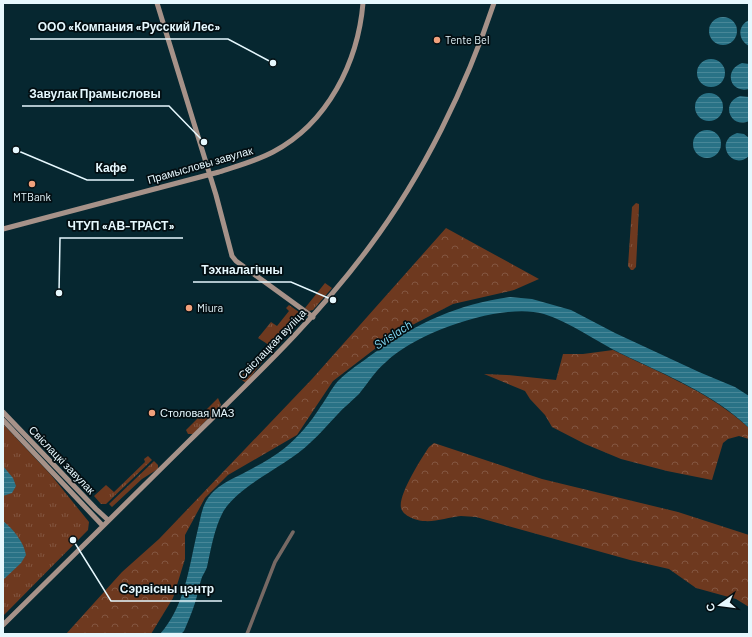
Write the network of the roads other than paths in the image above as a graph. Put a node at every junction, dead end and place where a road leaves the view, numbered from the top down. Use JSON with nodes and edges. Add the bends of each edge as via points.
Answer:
{"nodes":[{"id":1,"x":157,"y":3,"type":"edge"},
{"id":2,"x":363,"y":3,"type":"edge"},
{"id":3,"x":494,"y":3,"type":"edge"},
{"id":4,"x":209,"y":175,"type":"junction"},
{"id":5,"x":3,"y":229,"type":"edge"},
{"id":6,"x":313,"y":317,"type":"junction"},
{"id":7,"x":3,"y":412,"type":"edge"},
{"id":8,"x":3,"y":420,"type":"edge"},
{"id":9,"x":108,"y":520,"type":"junction"},
{"id":10,"x":102,"y":526,"type":"junction"},
{"id":11,"x":293,"y":532,"type":"dead end"},
{"id":12,"x":3,"y":625,"type":"edge"},
{"id":13,"x":247,"y":634,"type":"edge"}],
"edges":[{"from":1,"to":4,"type":"street"},
{"from":2,"to":4,"type":"street","name":"Прамысловы завулак","via":[[351,60],[335,93],[316,118],[275,151],[254,161]]},
{"from":3,"to":6,"type":"street","name":"Свіслацкая вуліца","via":[[472,62],[407,190],[370,247]]},
{"from":4,"to":5,"type":"street","name":"Прамысловы завулак"},
{"from":4,"to":6,"type":"street","via":[[230,251],[236,261]]},
{"from":6,"to":9,"type":"street","name":"Свіслацкая вуліца","via":[[275,358]]},
{"from":7,"to":9,"type":"street","name":"Свіслацкі завулак"},
{"from":8,"to":10,"type":"street","name":"Свіслацкі завулак"},
{"from":9,"to":10,"type":"street","name":"Свіслацкая вуліца"},
{"from":10,"to":12,"type":"street","name":"Свіслацкая вуліца"},
{"from":11,"to":13,"type":"street","via":[[275,562]]}]}
